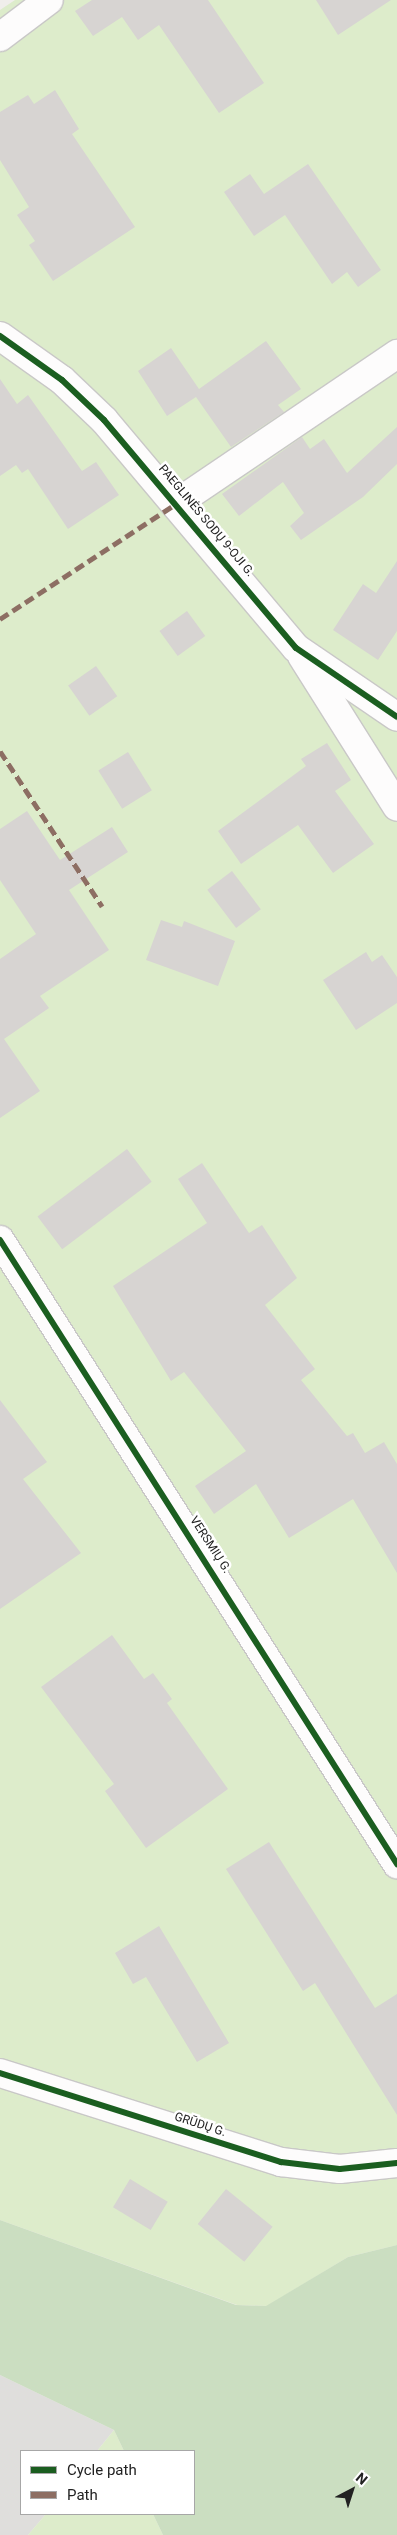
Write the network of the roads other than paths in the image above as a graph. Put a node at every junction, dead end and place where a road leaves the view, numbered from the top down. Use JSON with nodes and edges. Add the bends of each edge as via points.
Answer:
{"nodes":[{"id":1,"x":49,"y":0,"type":"edge"},
{"id":2,"x":0,"y":37,"type":"edge"},
{"id":3,"x":0,"y":336,"type":"edge"},
{"id":4,"x":397,"y":354,"type":"edge"},
{"id":5,"x":177,"y":503,"type":"junction"},
{"id":6,"x":296,"y":648,"type":"junction"},
{"id":7,"x":397,"y":717,"type":"edge"},
{"id":8,"x":397,"y":807,"type":"edge"},
{"id":9,"x":0,"y":1240,"type":"edge"},
{"id":10,"x":397,"y":1864,"type":"edge"},
{"id":11,"x":0,"y":2073,"type":"edge"},
{"id":12,"x":397,"y":2163,"type":"edge"}],
"edges":[{"from":1,"to":2,"type":"street"},
{"from":3,"to":5,"type":"street","name":"PAEGLINĖS SODŲ 9-OJI G.","via":[[62,380]]},
{"from":4,"to":5,"type":"street"},
{"from":5,"to":6,"type":"street","name":"PAEGLINĖS SODŲ 9-OJI G."},
{"from":6,"to":7,"type":"street","name":"PAEGLINĖS SODŲ 9-OJI G."},
{"from":6,"to":8,"type":"street"},
{"from":9,"to":10,"type":"street","name":"VERSMIŲ G."},
{"from":11,"to":12,"type":"street","name":"GRŪDŲ G.","via":[[280,2162],[340,2169]]}]}
